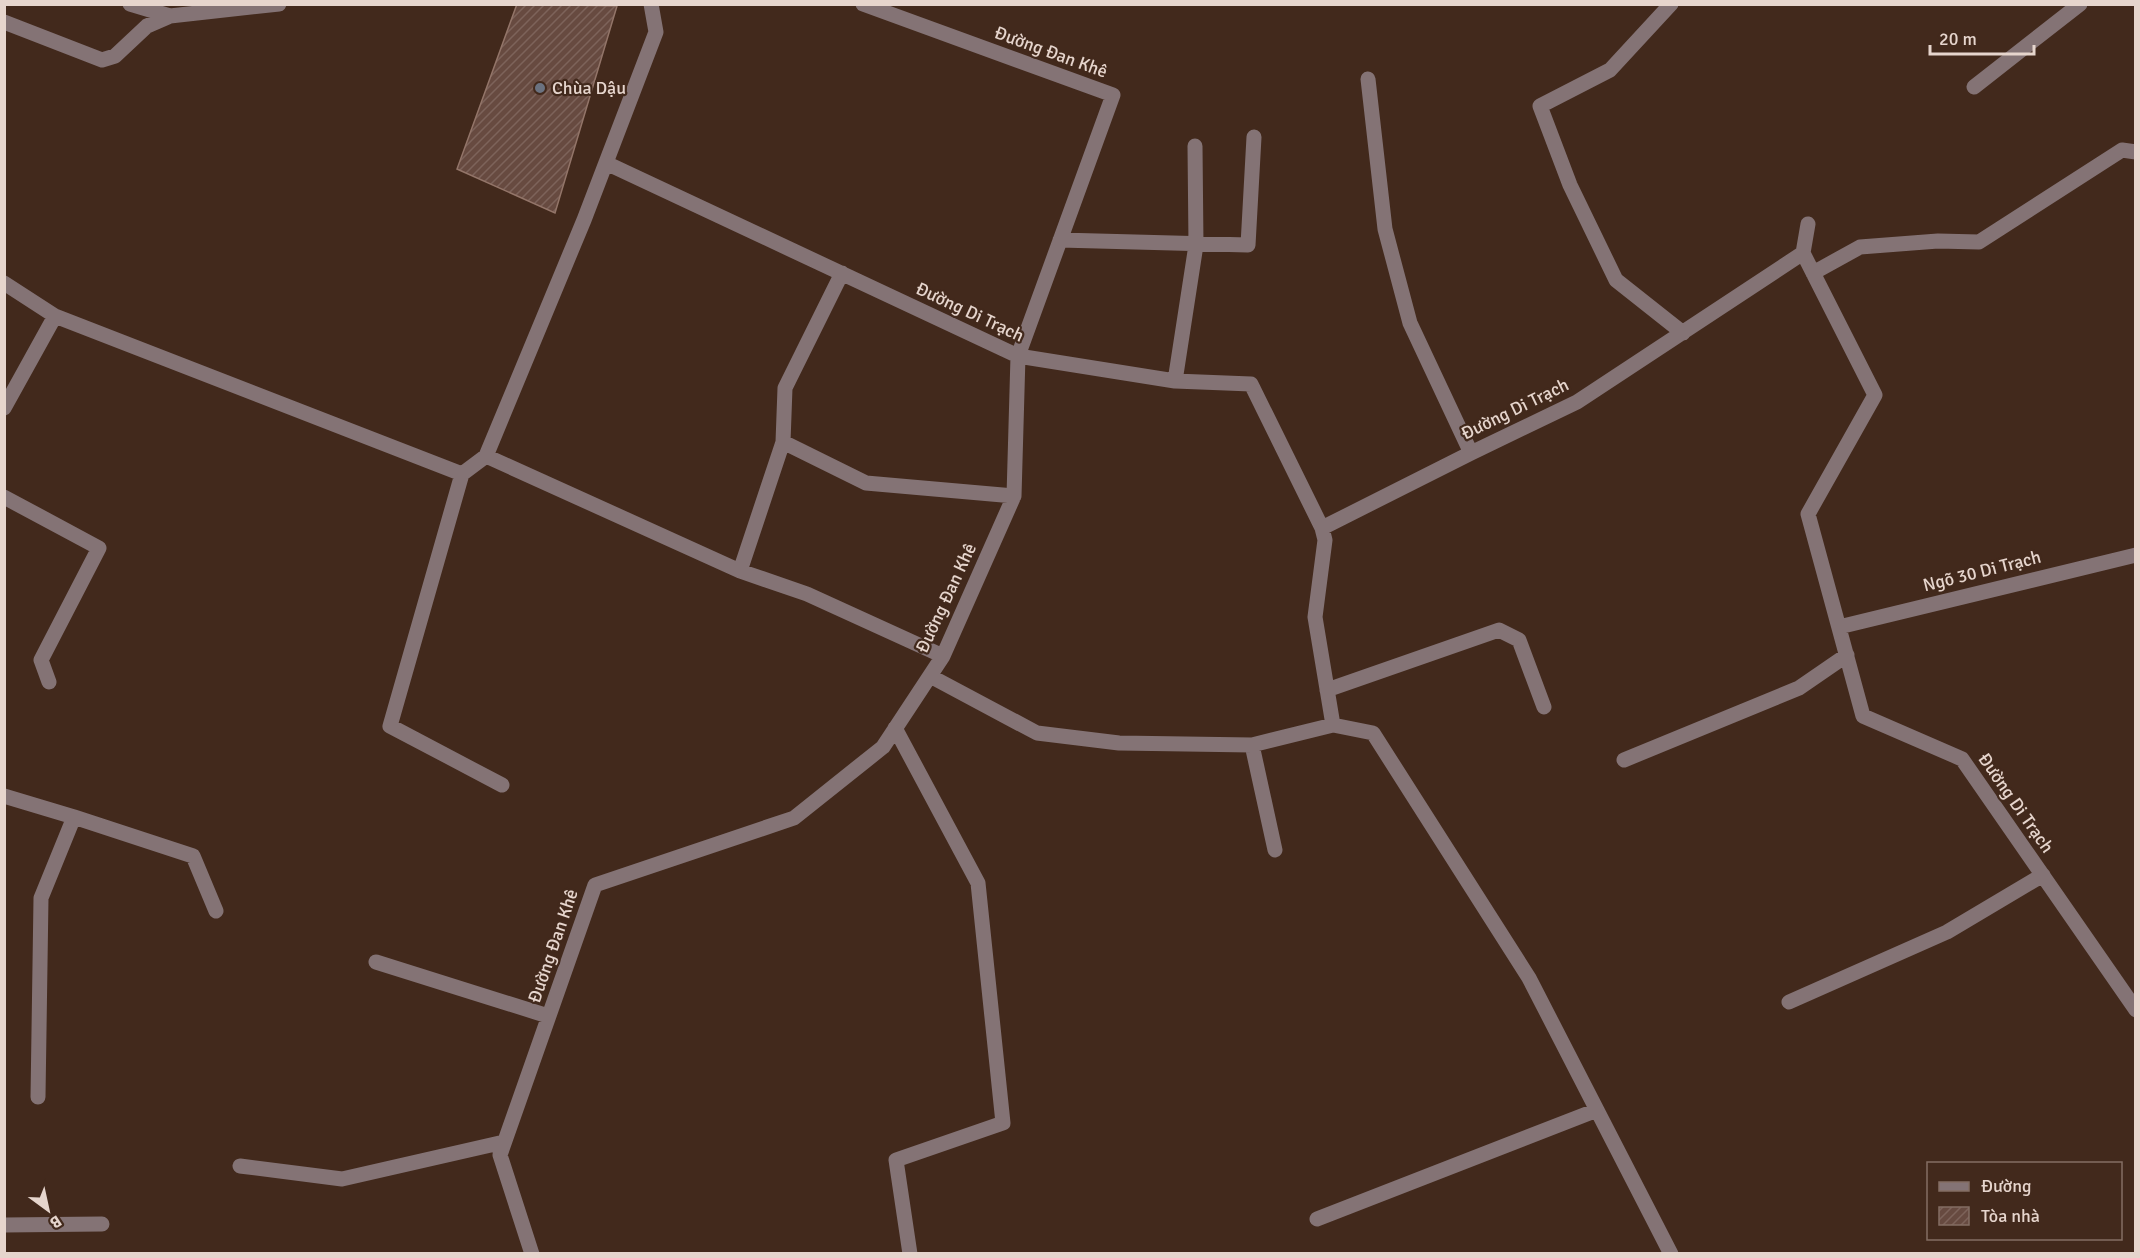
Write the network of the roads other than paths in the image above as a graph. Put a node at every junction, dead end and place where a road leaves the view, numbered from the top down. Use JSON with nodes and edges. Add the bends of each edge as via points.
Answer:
{"nodes":[{"id":1,"x":130,"y":4,"type":"edge"},
{"id":2,"x":279,"y":4,"type":"edge"},
{"id":3,"x":651,"y":4,"type":"edge"},
{"id":4,"x":863,"y":4,"type":"edge"},
{"id":5,"x":1671,"y":4,"type":"edge"},
{"id":6,"x":2080,"y":4,"type":"edge"},
{"id":7,"x":170,"y":16,"type":"junction"},
{"id":8,"x":4,"y":22,"type":"edge"},
{"id":9,"x":1368,"y":79,"type":"dead end"},
{"id":10,"x":1974,"y":87,"type":"dead end"},
{"id":11,"x":1254,"y":137,"type":"dead end"},
{"id":12,"x":1195,"y":146,"type":"dead end"},
{"id":13,"x":2136,"y":152,"type":"edge"},
{"id":14,"x":606,"y":163,"type":"junction"},
{"id":15,"x":1808,"y":224,"type":"dead end"},
{"id":16,"x":1060,"y":240,"type":"junction"},
{"id":17,"x":1196,"y":245,"type":"junction"},
{"id":18,"x":1803,"y":253,"type":"junction"},
{"id":19,"x":842,"y":273,"type":"junction"},
{"id":20,"x":1814,"y":273,"type":"junction"},
{"id":21,"x":4,"y":283,"type":"edge"},
{"id":22,"x":55,"y":316,"type":"junction"},
{"id":23,"x":1683,"y":333,"type":"junction"},
{"id":24,"x":1018,"y":356,"type":"junction"},
{"id":25,"x":1175,"y":381,"type":"junction"},
{"id":26,"x":4,"y":408,"type":"edge"},
{"id":27,"x":783,"y":442,"type":"junction"},
{"id":28,"x":1471,"y":453,"type":"junction"},
{"id":29,"x":486,"y":456,"type":"junction"},
{"id":30,"x":462,"y":474,"type":"junction"},
{"id":31,"x":1014,"y":496,"type":"junction"},
{"id":32,"x":4,"y":497,"type":"edge"},
{"id":33,"x":1322,"y":528,"type":"junction"},
{"id":34,"x":2136,"y":555,"type":"edge"},
{"id":35,"x":740,"y":571,"type":"junction"},
{"id":36,"x":1839,"y":627,"type":"junction"},
{"id":37,"x":1847,"y":655,"type":"junction"},
{"id":38,"x":943,"y":656,"type":"junction"},
{"id":39,"x":930,"y":676,"type":"junction"},
{"id":40,"x":50,"y":682,"type":"dead end"},
{"id":41,"x":1327,"y":690,"type":"junction"},
{"id":42,"x":1544,"y":707,"type":"dead end"},
{"id":43,"x":1333,"y":725,"type":"junction"},
{"id":44,"x":895,"y":728,"type":"junction"},
{"id":45,"x":1252,"y":745,"type":"junction"},
{"id":46,"x":1624,"y":760,"type":"dead end"},
{"id":47,"x":502,"y":785,"type":"dead end"},
{"id":48,"x":4,"y":796,"type":"edge"},
{"id":49,"x":74,"y":816,"type":"junction"},
{"id":50,"x":1275,"y":850,"type":"dead end"},
{"id":51,"x":2043,"y":875,"type":"junction"},
{"id":52,"x":216,"y":911,"type":"dead end"},
{"id":53,"x":376,"y":962,"type":"dead end"},
{"id":54,"x":1789,"y":1002,"type":"dead end"},
{"id":55,"x":2136,"y":1010,"type":"edge"},
{"id":56,"x":549,"y":1016,"type":"junction"},
{"id":57,"x":38,"y":1097,"type":"dead end"},
{"id":58,"x":1597,"y":1110,"type":"junction"},
{"id":59,"x":504,"y":1142,"type":"junction"},
{"id":60,"x":240,"y":1166,"type":"dead end"},
{"id":61,"x":1317,"y":1219,"type":"dead end"},
{"id":62,"x":102,"y":1224,"type":"dead end"},
{"id":63,"x":4,"y":1225,"type":"edge"},
{"id":64,"x":532,"y":1254,"type":"edge"},
{"id":65,"x":910,"y":1254,"type":"edge"},
{"id":66,"x":1671,"y":1254,"type":"edge"}],
"edges":[{"from":1,"to":7,"type":"street"},
{"from":2,"to":7,"type":"street"},
{"from":3,"to":14,"type":"street","via":[[656,32]]},
{"from":4,"to":16,"type":"street","name":"Đường Đan Khê","via":[[1113,95]]},
{"from":5,"to":23,"type":"street","via":[[1610,70],[1540,106],[1570,184],[1616,280]]},
{"from":6,"to":10,"type":"street"},
{"from":7,"to":8,"type":"street","via":[[147,26],[115,56],[102,60]]},
{"from":9,"to":28,"type":"street","via":[[1385,229],[1410,323]]},
{"from":11,"to":17,"type":"street","via":[[1248,245]]},
{"from":12,"to":17,"type":"street"},
{"from":13,"to":20,"type":"street","via":[[2122,150],[1979,243],[1938,241],[1860,247]]},
{"from":14,"to":19,"type":"street","name":"Đường Di Trạch"},
{"from":14,"to":29,"type":"street"},
{"from":15,"to":18,"type":"street"},
{"from":16,"to":17,"type":"street"},
{"from":16,"to":24,"type":"street","name":"Đường Đan Khê"},
{"from":17,"to":25,"type":"street"},
{"from":18,"to":20,"type":"street","name":"Đường Di Trạch"},
{"from":18,"to":23,"type":"street","name":"Đường Di Trạch"},
{"from":19,"to":24,"type":"street","name":"Đường Di Trạch"},
{"from":19,"to":27,"type":"street","via":[[785,388]]},
{"from":20,"to":36,"type":"street","name":"Đường Di Trạch","via":[[1875,395],[1808,514]]},
{"from":21,"to":22,"type":"street"},
{"from":22,"to":26,"type":"street"},
{"from":22,"to":30,"type":"street"},
{"from":23,"to":28,"type":"street","name":"Đường Di Trạch","via":[[1577,402]]},
{"from":24,"to":25,"type":"street","name":"Đường Di Trạch"},
{"from":24,"to":31,"type":"street","name":"Đường Đan Khê"},
{"from":25,"to":33,"type":"street","name":"Đường Di Trạch","via":[[1251,384]]},
{"from":27,"to":31,"type":"street","via":[[866,483]]},
{"from":27,"to":35,"type":"street"},
{"from":28,"to":33,"type":"street","name":"Đường Di Trạch"},
{"from":29,"to":30,"type":"street"},
{"from":29,"to":35,"type":"street"},
{"from":30,"to":47,"type":"street","via":[[390,726]]},
{"from":31,"to":38,"type":"street","name":"Đường Đan Khê"},
{"from":32,"to":40,"type":"street","via":[[99,548],[41,660]]},
{"from":33,"to":41,"type":"street","via":[[1315,617]]},
{"from":34,"to":36,"type":"street","name":"Ngõ 30 Di Trạch"},
{"from":35,"to":38,"type":"street","via":[[807,594]]},
{"from":36,"to":37,"type":"street","name":"Đường Di Trạch"},
{"from":37,"to":46,"type":"street","via":[[1799,688]]},
{"from":37,"to":51,"type":"street","name":"Đường Di Trạch","via":[[1863,716],[1962,759]]},
{"from":38,"to":39,"type":"street","name":"Đường Đan Khê"},
{"from":39,"to":44,"type":"street","name":"Đường Đan Khê"},
{"from":39,"to":45,"type":"street","via":[[1037,733],[1119,743]]},
{"from":41,"to":42,"type":"street","via":[[1499,630],[1519,640]]},
{"from":41,"to":43,"type":"street"},
{"from":43,"to":45,"type":"street"},
{"from":43,"to":58,"type":"street","via":[[1373,733],[1529,978]]},
{"from":44,"to":56,"type":"street","name":"Đường Đan Khê","via":[[883,747],[794,818],[595,885]]},
{"from":44,"to":65,"type":"street","via":[[978,882],[1004,1123],[896,1160]]},
{"from":45,"to":50,"type":"street"},
{"from":48,"to":49,"type":"street"},
{"from":49,"to":52,"type":"street","via":[[193,856]]},
{"from":49,"to":57,"type":"street","via":[[41,898]]},
{"from":51,"to":54,"type":"street","via":[[1947,932]]},
{"from":51,"to":55,"type":"street","name":"Đường Di Trạch"},
{"from":53,"to":56,"type":"street"},
{"from":56,"to":59,"type":"street","name":"Đường Đan Khê"},
{"from":58,"to":61,"type":"street"},
{"from":58,"to":66,"type":"street"},
{"from":59,"to":60,"type":"street","via":[[342,1179]]},
{"from":59,"to":64,"type":"street","name":"Đường Đan Khê","via":[[500,1155]]},
{"from":62,"to":63,"type":"street"}]}
